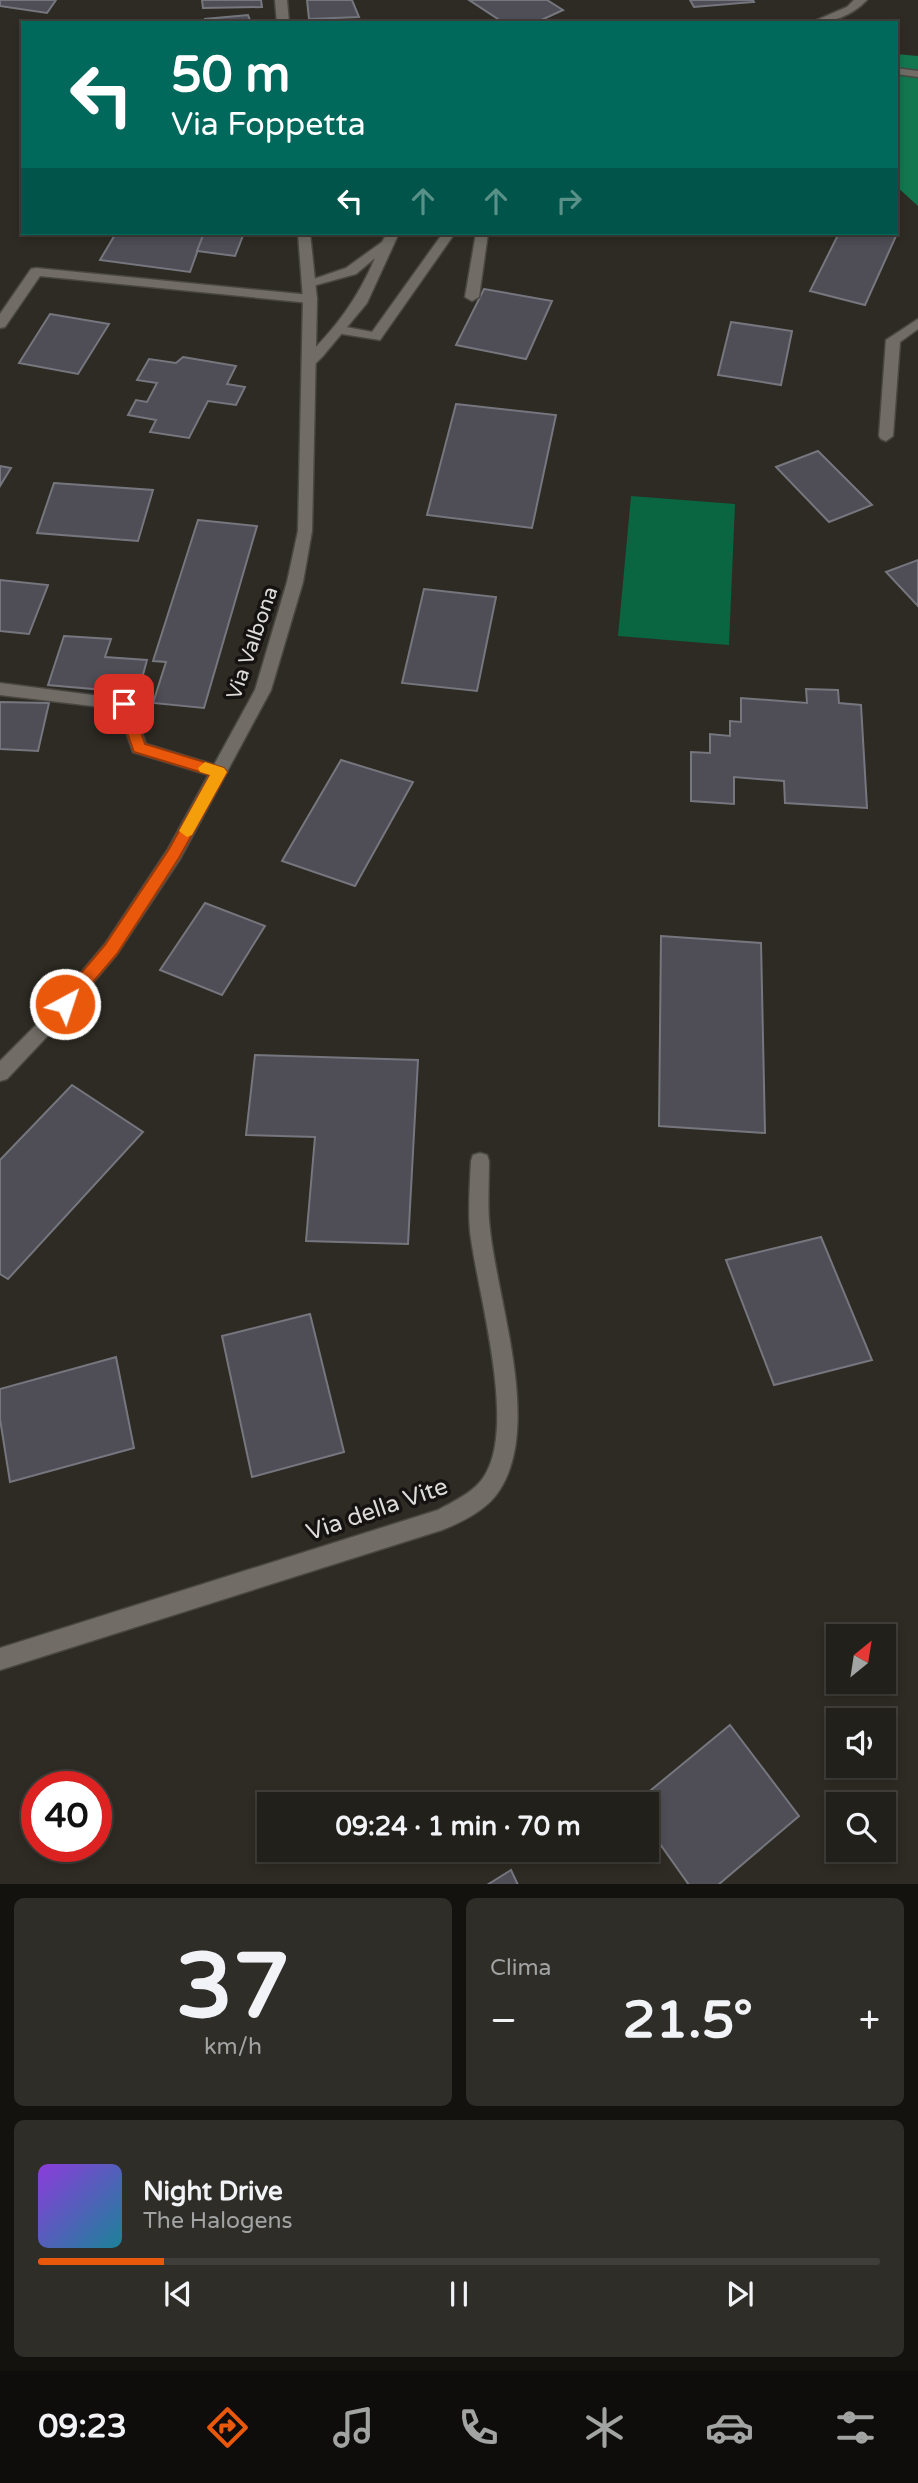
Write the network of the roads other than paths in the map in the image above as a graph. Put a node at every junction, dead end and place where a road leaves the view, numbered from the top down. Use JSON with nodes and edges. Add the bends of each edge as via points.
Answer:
{"nodes":[{"id":1,"x":281,"y":0,"type":"edge"},
{"id":2,"x":861,"y":0,"type":"edge"},
{"id":3,"x":283,"y":21,"type":"edge"},
{"id":4,"x":820,"y":21,"type":"edge"},
{"id":5,"x":898,"y":71,"type":"edge"},
{"id":6,"x":918,"y":74,"type":"edge"},
{"id":7,"x":304,"y":235,"type":"edge"},
{"id":8,"x":448,"y":235,"type":"edge"},
{"id":9,"x":482,"y":235,"type":"edge"},
{"id":10,"x":391,"y":237,"type":"edge"},
{"id":11,"x":310,"y":291,"type":"junction"},
{"id":12,"x":472,"y":297,"type":"dead end"},
{"id":13,"x":918,"y":323,"type":"edge"},
{"id":14,"x":0,"y":324,"type":"edge"},
{"id":15,"x":341,"y":330,"type":"junction"},
{"id":16,"x":310,"y":361,"type":"junction"},
{"id":17,"x":886,"y":436,"type":"dead end"},
{"id":18,"x":0,"y":689,"type":"edge"},
{"id":19,"x":219,"y":772,"type":"junction"},
{"id":20,"x":0,"y":1073,"type":"edge"},
{"id":21,"x":480,"y":1161,"type":"dead end"},
{"id":22,"x":0,"y":1659,"type":"edge"}],
"edges":[{"from":1,"to":3,"type":"street"},
{"from":2,"to":4,"type":"street"},
{"from":5,"to":6,"type":"street"},
{"from":7,"to":11,"type":"street","name":"Via Valbona"},
{"from":8,"to":15,"type":"street","via":[[375,337]]},
{"from":9,"to":12,"type":"street"},
{"from":10,"to":11,"type":"street","via":[[351,271]]},
{"from":10,"to":15,"type":"street","via":[[367,291]]},
{"from":11,"to":14,"type":"street","via":[[36,272]]},
{"from":11,"to":16,"type":"street","name":"Via Valbona"},
{"from":13,"to":17,"type":"street","via":[[893,340]]},
{"from":15,"to":16,"type":"street"},
{"from":16,"to":19,"type":"street","name":"Via Valbona","via":[[305,531],[295,582],[263,690]]},
{"from":18,"to":19,"type":"street","via":[[124,704],[139,748]]},
{"from":19,"to":20,"type":"street","name":"Via Valbona","via":[[174,854],[111,949]]},
{"from":21,"to":22,"type":"street","name":"Via della Vite","via":[[480,1229],[505,1389],[506,1429],[503,1457],[493,1482],[476,1500],[442,1519]]}]}
